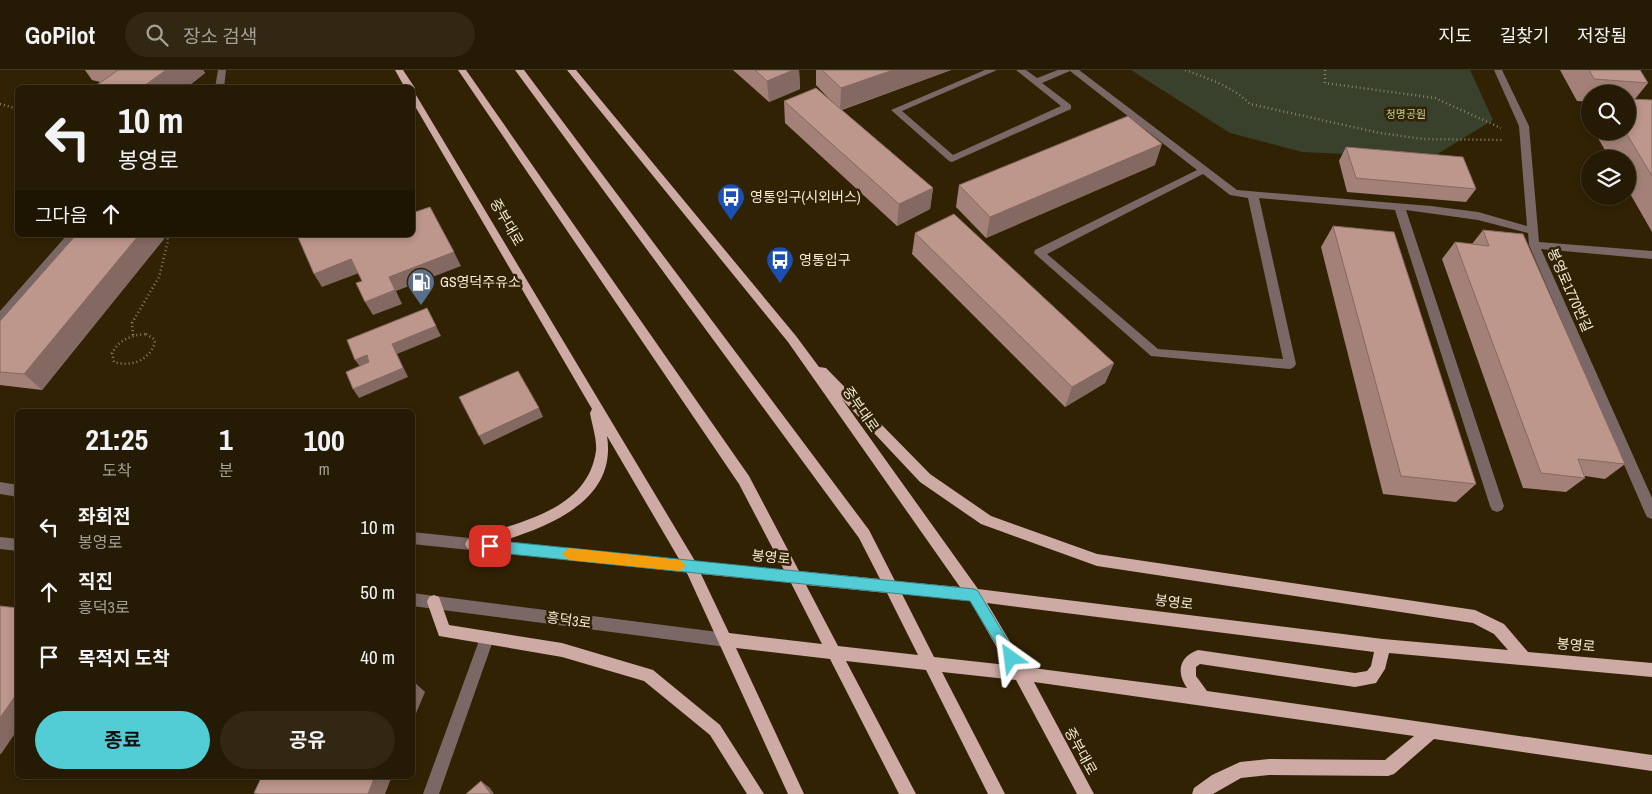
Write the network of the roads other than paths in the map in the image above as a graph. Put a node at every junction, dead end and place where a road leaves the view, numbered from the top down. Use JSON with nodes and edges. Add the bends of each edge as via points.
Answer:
{"nodes":[{"id":1,"x":222,"y":70,"type":"edge"},
{"id":2,"x":399,"y":70,"type":"edge"},
{"id":3,"x":462,"y":70,"type":"edge"},
{"id":4,"x":519,"y":70,"type":"edge"},
{"id":5,"x":571,"y":70,"type":"edge"},
{"id":6,"x":993,"y":70,"type":"edge"},
{"id":7,"x":1020,"y":70,"type":"edge"},
{"id":8,"x":1066,"y":70,"type":"edge"},
{"id":9,"x":1072,"y":70,"type":"edge"},
{"id":10,"x":1498,"y":70,"type":"edge"},
{"id":11,"x":1036,"y":82,"type":"junction"},
{"id":12,"x":220,"y":85,"type":"edge"},
{"id":13,"x":408,"y":85,"type":"edge"},
{"id":14,"x":415,"y":97,"type":"edge"},
{"id":15,"x":1204,"y":170,"type":"junction"},
{"id":16,"x":1253,"y":195,"type":"junction"},
{"id":17,"x":1399,"y":206,"type":"junction"},
{"id":18,"x":1532,"y":231,"type":"junction"},
{"id":19,"x":71,"y":237,"type":"edge"},
{"id":20,"x":1534,"y":245,"type":"junction"},
{"id":21,"x":1652,"y":255,"type":"edge"},
{"id":22,"x":0,"y":319,"type":"edge"},
{"id":23,"x":792,"y":339,"type":"junction"},
{"id":24,"x":595,"y":406,"type":"junction"},
{"id":25,"x":0,"y":488,"type":"edge"},
{"id":26,"x":15,"y":490,"type":"edge"},
{"id":27,"x":1497,"y":506,"type":"dead end"},
{"id":28,"x":1652,"y":513,"type":"edge"},
{"id":29,"x":415,"y":538,"type":"edge"},
{"id":30,"x":0,"y":543,"type":"edge"},
{"id":31,"x":472,"y":544,"type":"junction"},
{"id":32,"x":15,"y":546,"type":"edge"},
{"id":33,"x":691,"y":567,"type":"junction"},
{"id":34,"x":974,"y":595,"type":"junction"},
{"id":35,"x":415,"y":599,"type":"edge"},
{"id":36,"x":434,"y":602,"type":"junction"},
{"id":37,"x":487,"y":638,"type":"junction"},
{"id":38,"x":726,"y":640,"type":"junction"},
{"id":39,"x":1383,"y":646,"type":"junction"},
{"id":40,"x":1524,"y":658,"type":"junction"},
{"id":41,"x":1652,"y":670,"type":"edge"},
{"id":42,"x":1021,"y":674,"type":"junction"},
{"id":43,"x":1202,"y":698,"type":"junction"},
{"id":44,"x":1432,"y":731,"type":"junction"},
{"id":45,"x":1652,"y":763,"type":"edge"},
{"id":46,"x":431,"y":794,"type":"edge"},
{"id":47,"x":756,"y":794,"type":"edge"},
{"id":48,"x":796,"y":794,"type":"edge"},
{"id":49,"x":908,"y":794,"type":"edge"},
{"id":50,"x":997,"y":794,"type":"edge"},
{"id":51,"x":1086,"y":794,"type":"edge"},
{"id":52,"x":1200,"y":794,"type":"edge"}],
"edges":[{"from":1,"to":12,"type":"street"},
{"from":2,"to":13,"type":"main road"},
{"from":3,"to":49,"type":"main road","via":[[744,480]]},
{"from":4,"to":50,"type":"main road","via":[[864,534]]},
{"from":5,"to":23,"type":"main road","name":"중부대로"},
{"from":6,"to":11,"type":"street","via":[[896,110],[952,159],[1068,106]]},
{"from":7,"to":11,"type":"street"},
{"from":8,"to":11,"type":"street"},
{"from":9,"to":15,"type":"street"},
{"from":10,"to":18,"type":"street","name":"봉영로1770번길","via":[[1524,126]]},
{"from":14,"to":24,"type":"main road","name":"중부대로"},
{"from":15,"to":16,"type":"street","via":[[1234,193]]},
{"from":15,"to":16,"type":"street","via":[[1039,253],[1155,353],[1290,364]]},
{"from":16,"to":17,"type":"street"},
{"from":17,"to":18,"type":"street","via":[[1478,216]]},
{"from":17,"to":27,"type":"street"},
{"from":18,"to":20,"type":"street","name":"봉영로1770번길"},
{"from":19,"to":22,"type":"street"},
{"from":20,"to":21,"type":"street"},
{"from":20,"to":28,"type":"street","name":"봉영로1770번길"},
{"from":23,"to":34,"type":"main road","name":"중부대로"},
{"from":23,"to":40,"type":"main road","via":[[925,478],[986,520],[1097,560],[1475,617],[1499,629]]},
{"from":24,"to":31,"type":"main road","via":[[602,450],[591,485],[568,507],[540,523]]},
{"from":24,"to":33,"type":"main road","name":"중부대로"},
{"from":25,"to":26,"type":"street"},
{"from":29,"to":31,"type":"street"},
{"from":30,"to":32,"type":"street"},
{"from":31,"to":33,"type":"street"},
{"from":33,"to":34,"type":"main road","name":"봉영로"},
{"from":33,"to":38,"type":"main road","name":"중부대로"},
{"from":34,"to":39,"type":"main road","name":"봉영로"},
{"from":34,"to":42,"type":"main road","name":"중부대로"},
{"from":35,"to":36,"type":"street","name":"흥덕3로"},
{"from":36,"to":37,"type":"main road","via":[[444,631]]},
{"from":36,"to":38,"type":"street","name":"흥덕3로"},
{"from":37,"to":46,"type":"street"},
{"from":37,"to":47,"type":"main road","via":[[562,650],[648,675],[716,730]]},
{"from":38,"to":42,"type":"main road"},
{"from":38,"to":48,"type":"main road","name":"중부대로"},
{"from":39,"to":40,"type":"main road","name":"봉영로"},
{"from":39,"to":43,"type":"main road","via":[[1378,669],[1371,678],[1355,680],[1198,657],[1189,664],[1189,678]]},
{"from":40,"to":41,"type":"main road","name":"봉영로"},
{"from":42,"to":43,"type":"main road"},
{"from":42,"to":51,"type":"main road","name":"중부대로"},
{"from":43,"to":44,"type":"main road"},
{"from":44,"to":45,"type":"main road"},
{"from":44,"to":52,"type":"main road","via":[[1388,768],[1240,770]]}]}
